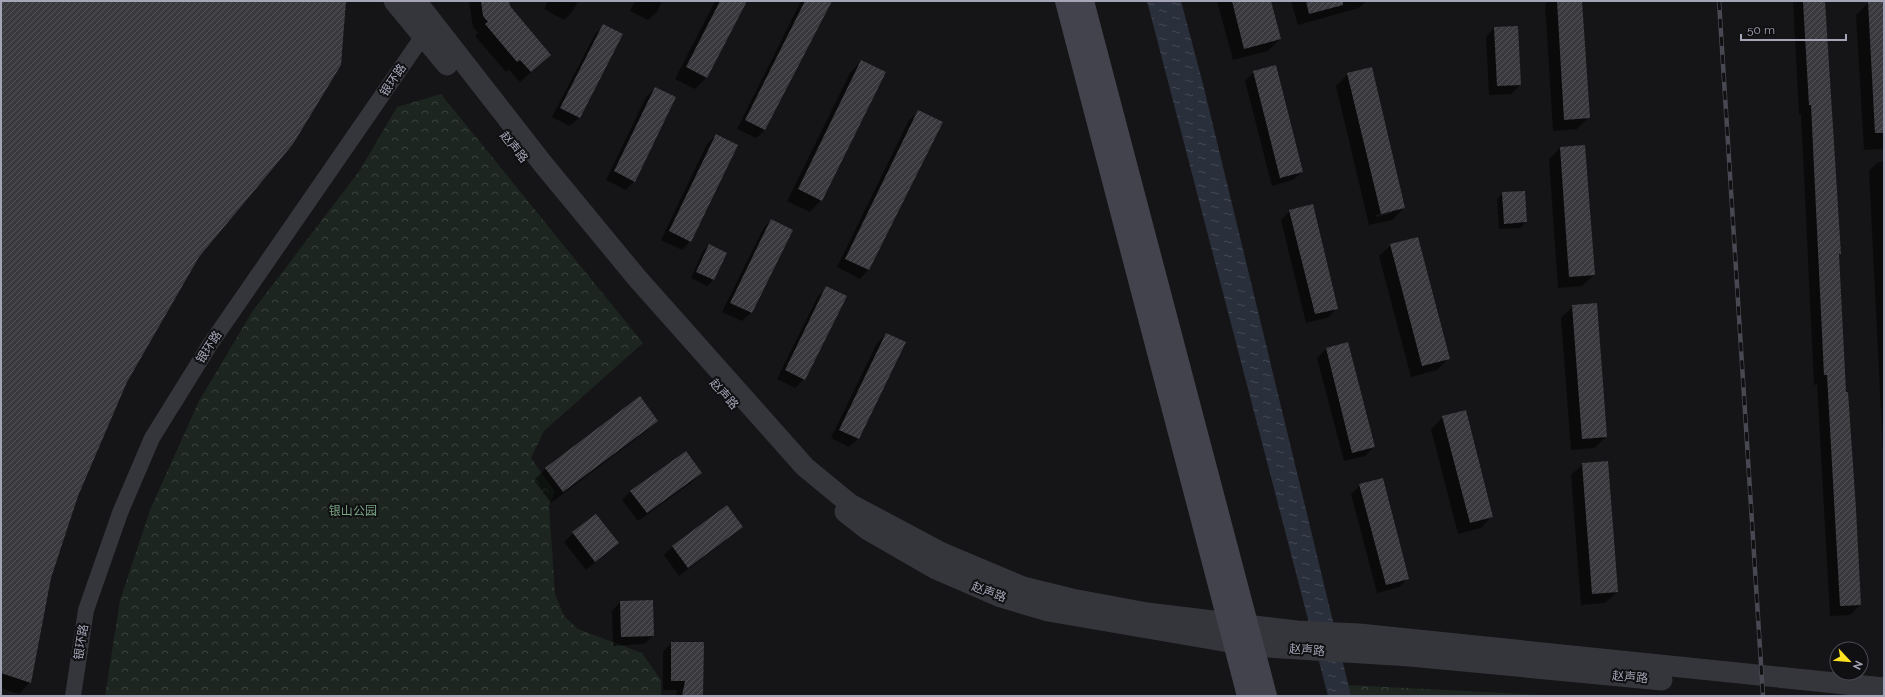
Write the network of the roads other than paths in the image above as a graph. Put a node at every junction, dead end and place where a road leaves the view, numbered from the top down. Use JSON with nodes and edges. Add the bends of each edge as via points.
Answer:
{"nodes":[{"id":1,"x":394,"y":1,"type":"edge"},
{"id":2,"x":416,"y":1,"type":"edge"},
{"id":3,"x":1066,"y":1,"type":"edge"},
{"id":4,"x":1083,"y":1,"type":"edge"},
{"id":5,"x":423,"y":36,"type":"junction"},
{"id":6,"x":1240,"y":634,"type":"junction"},
{"id":7,"x":1884,"y":688,"type":"edge"},
{"id":8,"x":73,"y":696,"type":"edge"},
{"id":9,"x":1248,"y":696,"type":"edge"},
{"id":10,"x":1266,"y":696,"type":"edge"},
{"id":11,"x":1830,"y":696,"type":"edge"}],
"edges":[{"from":1,"to":5,"type":"street","name":"赵声路"},
{"from":2,"to":6,"type":"street","via":[[543,164],[642,283],[805,468],[850,504],[942,553],[1023,587]]},
{"from":3,"to":6,"type":"main road"},
{"from":4,"to":6,"type":"main road"},
{"from":5,"to":6,"type":"street","name":"赵声路","via":[[572,219],[689,356],[793,471],[868,530],[934,568],[980,589],[1035,607],[1092,620]]},
{"from":5,"to":8,"type":"street","name":"银环路","via":[[211,343],[152,438],[120,514],[86,610]]},
{"from":6,"to":7,"type":"street","via":[[1297,631],[1359,634]]},
{"from":6,"to":9,"type":"main road"},
{"from":6,"to":10,"type":"main road"},
{"from":6,"to":11,"type":"street","name":"赵声路","via":[[1356,654],[1410,656]]}]}
